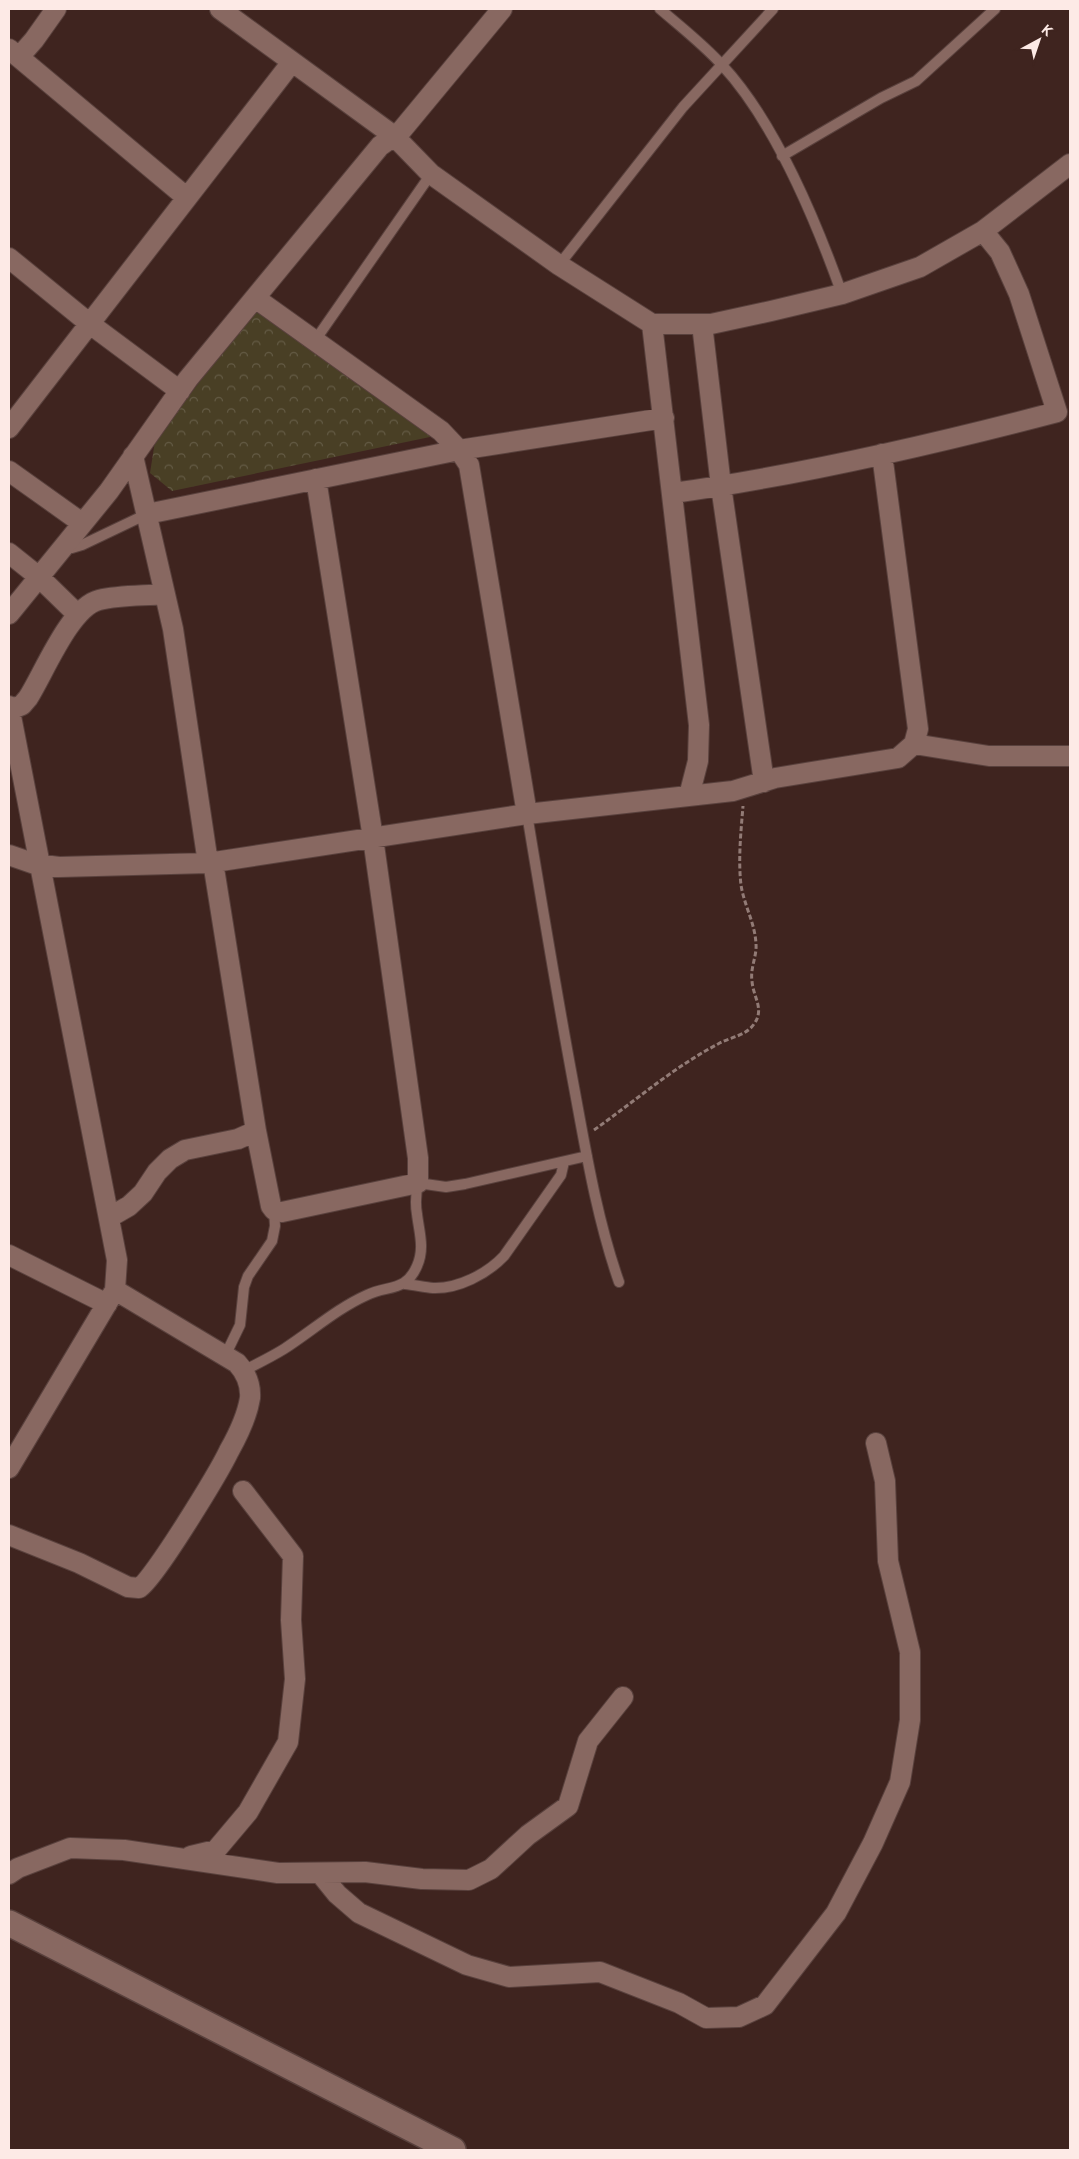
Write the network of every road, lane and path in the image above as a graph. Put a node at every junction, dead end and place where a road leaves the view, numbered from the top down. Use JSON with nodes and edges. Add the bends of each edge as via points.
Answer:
{"nodes":[{"id":1,"x":56,"y":9,"type":"edge"},
{"id":2,"x":220,"y":9,"type":"edge"},
{"id":3,"x":502,"y":9,"type":"edge"},
{"id":4,"x":660,"y":9,"type":"edge"},
{"id":5,"x":773,"y":9,"type":"edge"},
{"id":6,"x":995,"y":9,"type":"edge"},
{"id":7,"x":14,"y":53,"type":"edge"},
{"id":8,"x":292,"y":62,"type":"junction"},
{"id":9,"x":722,"y":66,"type":"junction"},
{"id":10,"x":394,"y":136,"type":"junction"},
{"id":11,"x":782,"y":156,"type":"junction"},
{"id":12,"x":1070,"y":164,"type":"edge"},
{"id":13,"x":431,"y":174,"type":"junction"},
{"id":14,"x":186,"y":197,"type":"junction"},
{"id":15,"x":983,"y":231,"type":"junction"},
{"id":16,"x":9,"y":258,"type":"edge"},
{"id":17,"x":558,"y":265,"type":"junction"},
{"id":18,"x":842,"y":294,"type":"junction"},
{"id":19,"x":255,"y":298,"type":"junction"},
{"id":20,"x":90,"y":324,"type":"junction"},
{"id":21,"x":652,"y":324,"type":"junction"},
{"id":22,"x":702,"y":324,"type":"junction"},
{"id":23,"x":314,"y":342,"type":"junction"},
{"id":24,"x":180,"y":391,"type":"junction"},
{"id":25,"x":1064,"y":409,"type":"edge"},
{"id":26,"x":664,"y":418,"type":"junction"},
{"id":27,"x":9,"y":428,"type":"edge"},
{"id":28,"x":459,"y":450,"type":"junction"},
{"id":29,"x":882,"y":454,"type":"junction"},
{"id":30,"x":133,"y":456,"type":"junction"},
{"id":31,"x":9,"y":471,"type":"edge"},
{"id":32,"x":316,"y":479,"type":"junction"},
{"id":33,"x":721,"y":486,"type":"junction"},
{"id":34,"x":673,"y":493,"type":"junction"},
{"id":35,"x":147,"y":514,"type":"junction"},
{"id":36,"x":82,"y":523,"type":"junction"},
{"id":37,"x":64,"y":546,"type":"junction"},
{"id":38,"x":9,"y":553,"type":"edge"},
{"id":39,"x":39,"y":577,"type":"junction"},
{"id":40,"x":165,"y":594,"type":"junction"},
{"id":41,"x":11,"y":607,"type":"edge"},
{"id":42,"x":78,"y":614,"type":"junction"},
{"id":43,"x":9,"y":708,"type":"edge"},
{"id":44,"x":914,"y":744,"type":"junction"},
{"id":45,"x":1070,"y":756,"type":"edge"},
{"id":46,"x":764,"y":782,"type":"junction"},
{"id":47,"x":744,"y":788,"type":"junction"},
{"id":48,"x":689,"y":796,"type":"junction"},
{"id":49,"x":527,"y":814,"type":"junction"},
{"id":50,"x":373,"y":838,"type":"junction"},
{"id":51,"x":9,"y":855,"type":"edge"},
{"id":52,"x":210,"y":863,"type":"junction"},
{"id":53,"x":40,"y":864,"type":"junction"},
{"id":54,"x":256,"y":1131,"type":"junction"},
{"id":55,"x":583,"y":1135,"type":"junction"},
{"id":56,"x":586,"y":1156,"type":"junction"},
{"id":57,"x":564,"y":1162,"type":"junction"},
{"id":58,"x":418,"y":1183,"type":"junction"},
{"id":59,"x":274,"y":1210,"type":"junction"},
{"id":60,"x":110,"y":1217,"type":"junction"},
{"id":61,"x":9,"y":1255,"type":"edge"},
{"id":62,"x":619,"y":1282,"type":"dead end"},
{"id":63,"x":405,"y":1284,"type":"junction"},
{"id":64,"x":111,"y":1297,"type":"junction"},
{"id":65,"x":225,"y":1356,"type":"junction"},
{"id":66,"x":243,"y":1371,"type":"junction"},
{"id":67,"x":876,"y":1442,"type":"dead end"},
{"id":68,"x":9,"y":1468,"type":"edge"},
{"id":69,"x":243,"y":1491,"type":"dead end"},
{"id":70,"x":9,"y":1536,"type":"edge"},
{"id":71,"x":623,"y":1697,"type":"dead end"},
{"id":72,"x":182,"y":1858,"type":"junction"},
{"id":73,"x":320,"y":1873,"type":"junction"},
{"id":74,"x":9,"y":1874,"type":"edge"},
{"id":75,"x":9,"y":1923,"type":"edge"},
{"id":76,"x":453,"y":2150,"type":"edge"}],
"edges":[{"from":1,"to":7,"type":"street","via":[[34,40]]},
{"from":2,"to":8,"type":"street"},
{"from":3,"to":10,"type":"street"},
{"from":4,"to":9,"type":"lane"},
{"from":5,"to":9,"type":"lane"},
{"from":6,"to":11,"type":"lane","via":[[916,81]]},
{"from":7,"to":14,"type":"street"},
{"from":8,"to":10,"type":"street"},
{"from":8,"to":14,"type":"street"},
{"from":9,"to":11,"type":"lane","via":[[754,107]]},
{"from":9,"to":17,"type":"lane","via":[[683,107]]},
{"from":10,"to":13,"type":"street"},
{"from":10,"to":19,"type":"street","via":[[380,146]]},
{"from":11,"to":18,"type":"lane","via":[[823,240]]},
{"from":12,"to":15,"type":"street"},
{"from":13,"to":17,"type":"street"},
{"from":13,"to":23,"type":"lane"},
{"from":14,"to":20,"type":"street"},
{"from":15,"to":18,"type":"street","via":[[920,267]]},
{"from":15,"to":25,"type":"street","via":[[1000,252],[1020,294]]},
{"from":16,"to":20,"type":"street"},
{"from":17,"to":21,"type":"street"},
{"from":18,"to":22,"type":"street","via":[[771,312]]},
{"from":19,"to":23,"type":"street"},
{"from":19,"to":24,"type":"street"},
{"from":20,"to":24,"type":"street"},
{"from":20,"to":27,"type":"street"},
{"from":21,"to":22,"type":"street"},
{"from":21,"to":26,"type":"street"},
{"from":22,"to":33,"type":"street"},
{"from":23,"to":28,"type":"street","via":[[441,431]]},
{"from":24,"to":30,"type":"street"},
{"from":25,"to":29,"type":"street"},
{"from":26,"to":28,"type":"street"},
{"from":26,"to":34,"type":"street"},
{"from":28,"to":32,"type":"street"},
{"from":28,"to":49,"type":"street","via":[[469,465]]},
{"from":29,"to":33,"type":"street"},
{"from":29,"to":44,"type":"street","via":[[918,729]]},
{"from":30,"to":35,"type":"street"},
{"from":30,"to":36,"type":"street"},
{"from":31,"to":36,"type":"street"},
{"from":32,"to":35,"type":"street"},
{"from":32,"to":50,"type":"street"},
{"from":33,"to":34,"type":"street"},
{"from":33,"to":46,"type":"street"},
{"from":34,"to":48,"type":"street","via":[[699,725],[698,761]]},
{"from":35,"to":37,"type":"lane","via":[[82,545]]},
{"from":35,"to":40,"type":"street"},
{"from":36,"to":37,"type":"street"},
{"from":37,"to":39,"type":"street"},
{"from":38,"to":39,"type":"street"},
{"from":39,"to":41,"type":"street"},
{"from":39,"to":42,"type":"street"},
{"from":40,"to":42,"type":"street","via":[[98,600]]},
{"from":40,"to":52,"type":"street"},
{"from":42,"to":43,"type":"street","via":[[28,698],[22,705]]},
{"from":43,"to":53,"type":"street"},
{"from":44,"to":45,"type":"street","via":[[989,756]]},
{"from":44,"to":46,"type":"street","via":[[898,758]]},
{"from":46,"to":47,"type":"street"},
{"from":47,"to":48,"type":"street"},
{"from":47,"to":55,"type":"path","via":[[741,885],[756,944],[752,981],[759,1006],[755,1023],[746,1033],[719,1043],[693,1059],[595,1130]]},
{"from":48,"to":49,"type":"street"},
{"from":49,"to":50,"type":"street"},
{"from":49,"to":55,"type":"lane"},
{"from":50,"to":52,"type":"street"},
{"from":50,"to":58,"type":"street","via":[[418,1158]]},
{"from":51,"to":53,"type":"street"},
{"from":52,"to":53,"type":"street","via":[[59,867]]},
{"from":52,"to":54,"type":"street"},
{"from":53,"to":60,"type":"street"},
{"from":54,"to":59,"type":"street"},
{"from":54,"to":60,"type":"street","via":[[238,1139],[185,1150],[157,1172],[143,1193],[129,1206]]},
{"from":55,"to":56,"type":"lane"},
{"from":56,"to":57,"type":"lane"},
{"from":56,"to":62,"type":"lane"},
{"from":57,"to":58,"type":"lane","via":[[446,1187]]},
{"from":57,"to":63,"type":"lane","via":[[561,1175],[496,1265],[480,1276],[434,1288]]},
{"from":58,"to":59,"type":"street","via":[[282,1212]]},
{"from":58,"to":63,"type":"lane","via":[[416,1212],[421,1252],[416,1268]]},
{"from":59,"to":65,"type":"lane","via":[[272,1241],[248,1276],[240,1325]]},
{"from":60,"to":64,"type":"street","via":[[117,1260]]},
{"from":61,"to":64,"type":"street"},
{"from":63,"to":66,"type":"lane","via":[[369,1294],[351,1303],[284,1349]]},
{"from":64,"to":65,"type":"street"},
{"from":64,"to":68,"type":"street"},
{"from":65,"to":66,"type":"street"},
{"from":66,"to":70,"type":"street","via":[[250,1396],[238,1433],[218,1472],[142,1586],[133,1589],[79,1563]]},
{"from":67,"to":73,"type":"street","via":[[885,1481],[888,1561],[910,1652],[910,1720],[900,1782],[873,1843],[836,1913],[765,2005],[739,2017],[706,2018],[679,2003],[600,1972],[509,1977],[467,1965],[359,1913]]},
{"from":69,"to":72,"type":"street","via":[[293,1556],[291,1620],[295,1679],[288,1742],[248,1812],[216,1850]]},
{"from":71,"to":73,"type":"street","via":[[588,1741],[568,1806],[528,1835],[492,1869],[469,1880],[422,1879],[365,1872]]},
{"from":72,"to":73,"type":"street","via":[[278,1873]]},
{"from":72,"to":74,"type":"street","via":[[124,1850],[70,1848]]},
{"from":75,"to":76,"type":"street"}]}
